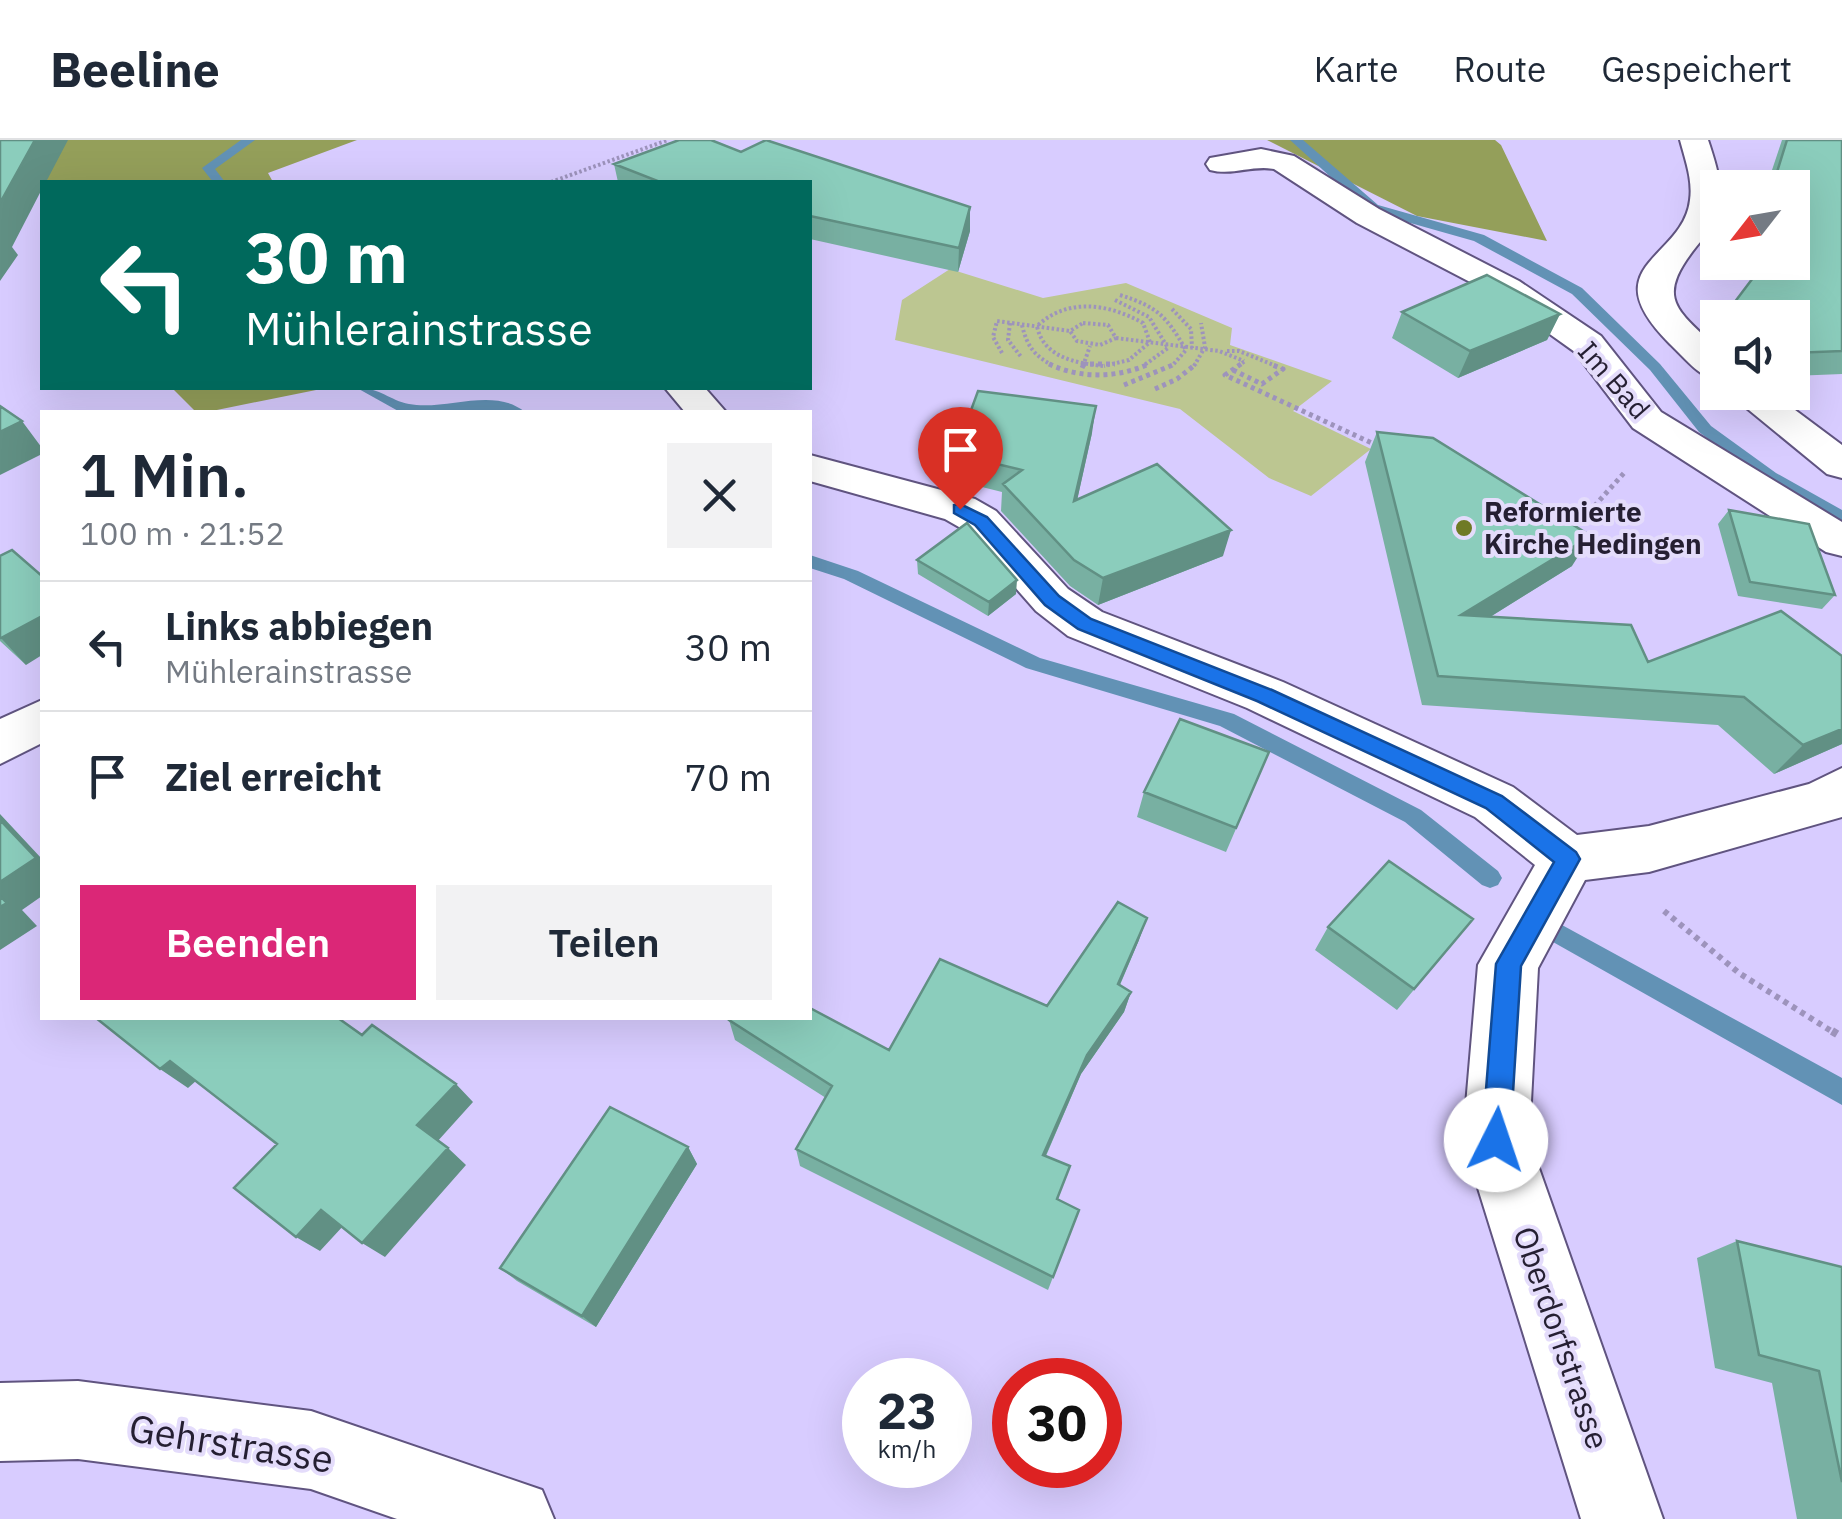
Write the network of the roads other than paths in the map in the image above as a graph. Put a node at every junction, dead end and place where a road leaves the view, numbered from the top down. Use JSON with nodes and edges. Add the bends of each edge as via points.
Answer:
{"nodes":[{"id":1,"x":1694,"y":140,"type":"edge"},
{"id":2,"x":1221,"y":164,"type":"dead end"},
{"id":3,"x":1700,"y":352,"type":"edge"},
{"id":4,"x":686,"y":390,"type":"edge"},
{"id":5,"x":704,"y":410,"type":"edge"},
{"id":6,"x":1770,"y":410,"type":"edge"},
{"id":7,"x":1842,"y":464,"type":"edge"},
{"id":8,"x":812,"y":469,"type":"edge"},
{"id":9,"x":1842,"y":542,"type":"edge"},
{"id":10,"x":40,"y":720,"type":"edge"},
{"id":11,"x":0,"y":744,"type":"edge"},
{"id":12,"x":1842,"y":790,"type":"edge"},
{"id":13,"x":1568,"y":859,"type":"junction"},
{"id":14,"x":0,"y":1422,"type":"edge"},
{"id":15,"x":513,"y":1519,"type":"edge"},
{"id":16,"x":1622,"y":1519,"type":"edge"}],
"edges":[{"from":1,"to":3,"type":"street","via":[[1706,204],[1658,273],[1656,298],[1668,321]]},
{"from":2,"to":9,"type":"street","name":"Im Bad","via":[[1283,162],[1368,216],[1507,288],[1588,344],[1646,420]]},
{"from":4,"to":5,"type":"street"},
{"from":6,"to":7,"type":"street"},
{"from":8,"to":13,"type":"street","via":[[960,509],[981,521],[1052,600],[1084,624],[1264,696],[1494,802]]},
{"from":10,"to":11,"type":"street"},
{"from":12,"to":13,"type":"street","via":[[1825,801],[1649,848]]},
{"from":13,"to":16,"type":"street","name":"Oberdorfstrasse","via":[[1508,964],[1496,1140]]},
{"from":14,"to":15,"type":"street","name":"Gehrstrasse","via":[[78,1420],[311,1450]]}]}
